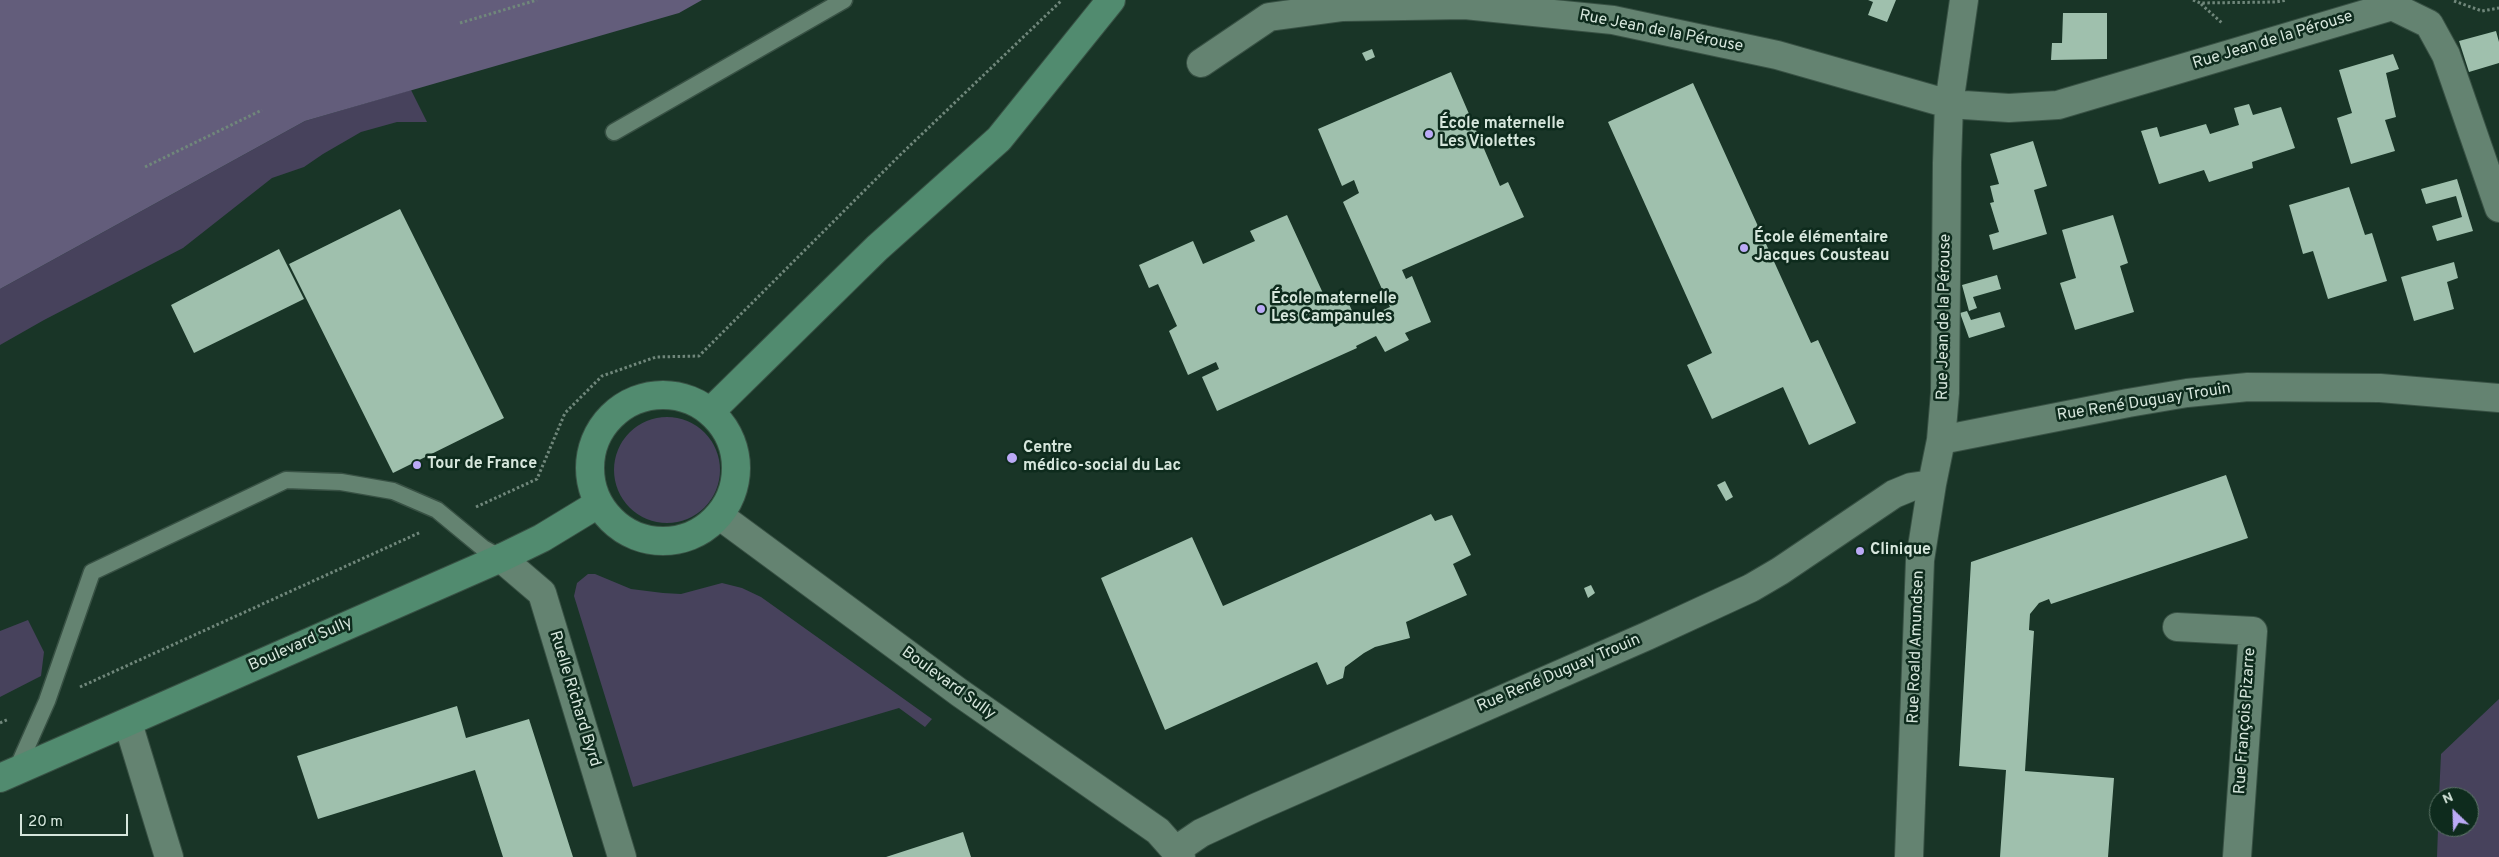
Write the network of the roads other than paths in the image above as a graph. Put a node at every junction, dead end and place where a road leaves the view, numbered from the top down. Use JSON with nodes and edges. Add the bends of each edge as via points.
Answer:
{"nodes":[{"id":1,"x":844,"y":0,"type":"edge"},
{"id":2,"x":1111,"y":0,"type":"edge"},
{"id":3,"x":1964,"y":0,"type":"edge"},
{"id":4,"x":1201,"y":63,"type":"dead end"},
{"id":5,"x":1949,"y":104,"type":"junction"},
{"id":6,"x":614,"y":132,"type":"dead end"},
{"id":7,"x":2499,"y":208,"type":"edge"},
{"id":8,"x":2499,"y":398,"type":"edge"},
{"id":9,"x":711,"y":411,"type":"junction"},
{"id":10,"x":1941,"y":440,"type":"junction"},
{"id":11,"x":1932,"y":484,"type":"junction"},
{"id":12,"x":598,"y":504,"type":"junction"},
{"id":13,"x":720,"y":516,"type":"junction"},
{"id":14,"x":501,"y":558,"type":"junction"},
{"id":15,"x":2177,"y":627,"type":"dead end"},
{"id":16,"x":128,"y":723,"type":"junction"},
{"id":17,"x":8,"y":775,"type":"edge"},
{"id":18,"x":1179,"y":853,"type":"edge"},
{"id":19,"x":169,"y":857,"type":"edge"},
{"id":20,"x":622,"y":857,"type":"edge"},
{"id":21,"x":1909,"y":857,"type":"edge"},
{"id":22,"x":2237,"y":857,"type":"edge"}],
"edges":[{"from":1,"to":6,"type":"lane"},
{"from":2,"to":9,"type":"main road","via":[[999,139],[877,248]]},
{"from":3,"to":5,"type":"street"},
{"from":4,"to":5,"type":"street","name":"Rue Jean de la Pérouse","via":[[1269,17],[1343,6],[1465,5],[1613,20],[1777,54]]},
{"from":5,"to":7,"type":"street","name":"Rue Jean de la Pérouse","via":[[2009,108],[2058,105],[2392,6],[2429,24],[2446,55]]},
{"from":5,"to":10,"type":"street","name":"Rue Jean de la Pérouse","via":[[1946,369]]},
{"from":8,"to":10,"type":"street","name":"Rue René Duguay Trouin","via":[[2380,388],[2248,387],[2128,402]]},
{"from":9,"to":12,"type":"main road","via":[[689,399],[664,394],[638,399],[616,411],[599,431],[590,454],[590,480]]},
{"from":9,"to":13,"type":"main road","via":[[726,429],[735,450],[737,473],[732,496]]},
{"from":10,"to":11,"type":"street","name":"Rue Roald Amundsen"},
{"from":11,"to":18,"type":"street","name":"Rue René Duguay Trouin","via":[[1894,494],[1751,588],[1257,807],[1201,833]]},
{"from":11,"to":21,"type":"street","name":"Rue Roald Amundsen","via":[[1920,560]]},
{"from":12,"to":13,"type":"main road","via":[[613,523],[633,536],[656,542],[680,540],[702,532]]},
{"from":12,"to":14,"type":"main road","name":"Boulevard Sully"},
{"from":13,"to":18,"type":"street","name":"Boulevard Sully","via":[[960,693],[1158,831]]},
{"from":14,"to":16,"type":"main road","name":"Boulevard Sully"},
{"from":14,"to":17,"type":"lane","via":[[483,548],[437,510],[392,491],[341,482],[286,480],[92,572],[47,702]]},
{"from":14,"to":20,"type":"street","name":"Ruelle Richard Byrd","via":[[542,593]]},
{"from":15,"to":22,"type":"street","name":"Rue François Pizarre","via":[[2253,630]]},
{"from":16,"to":17,"type":"main road","name":"Boulevard Sully"},
{"from":16,"to":19,"type":"street"}]}
